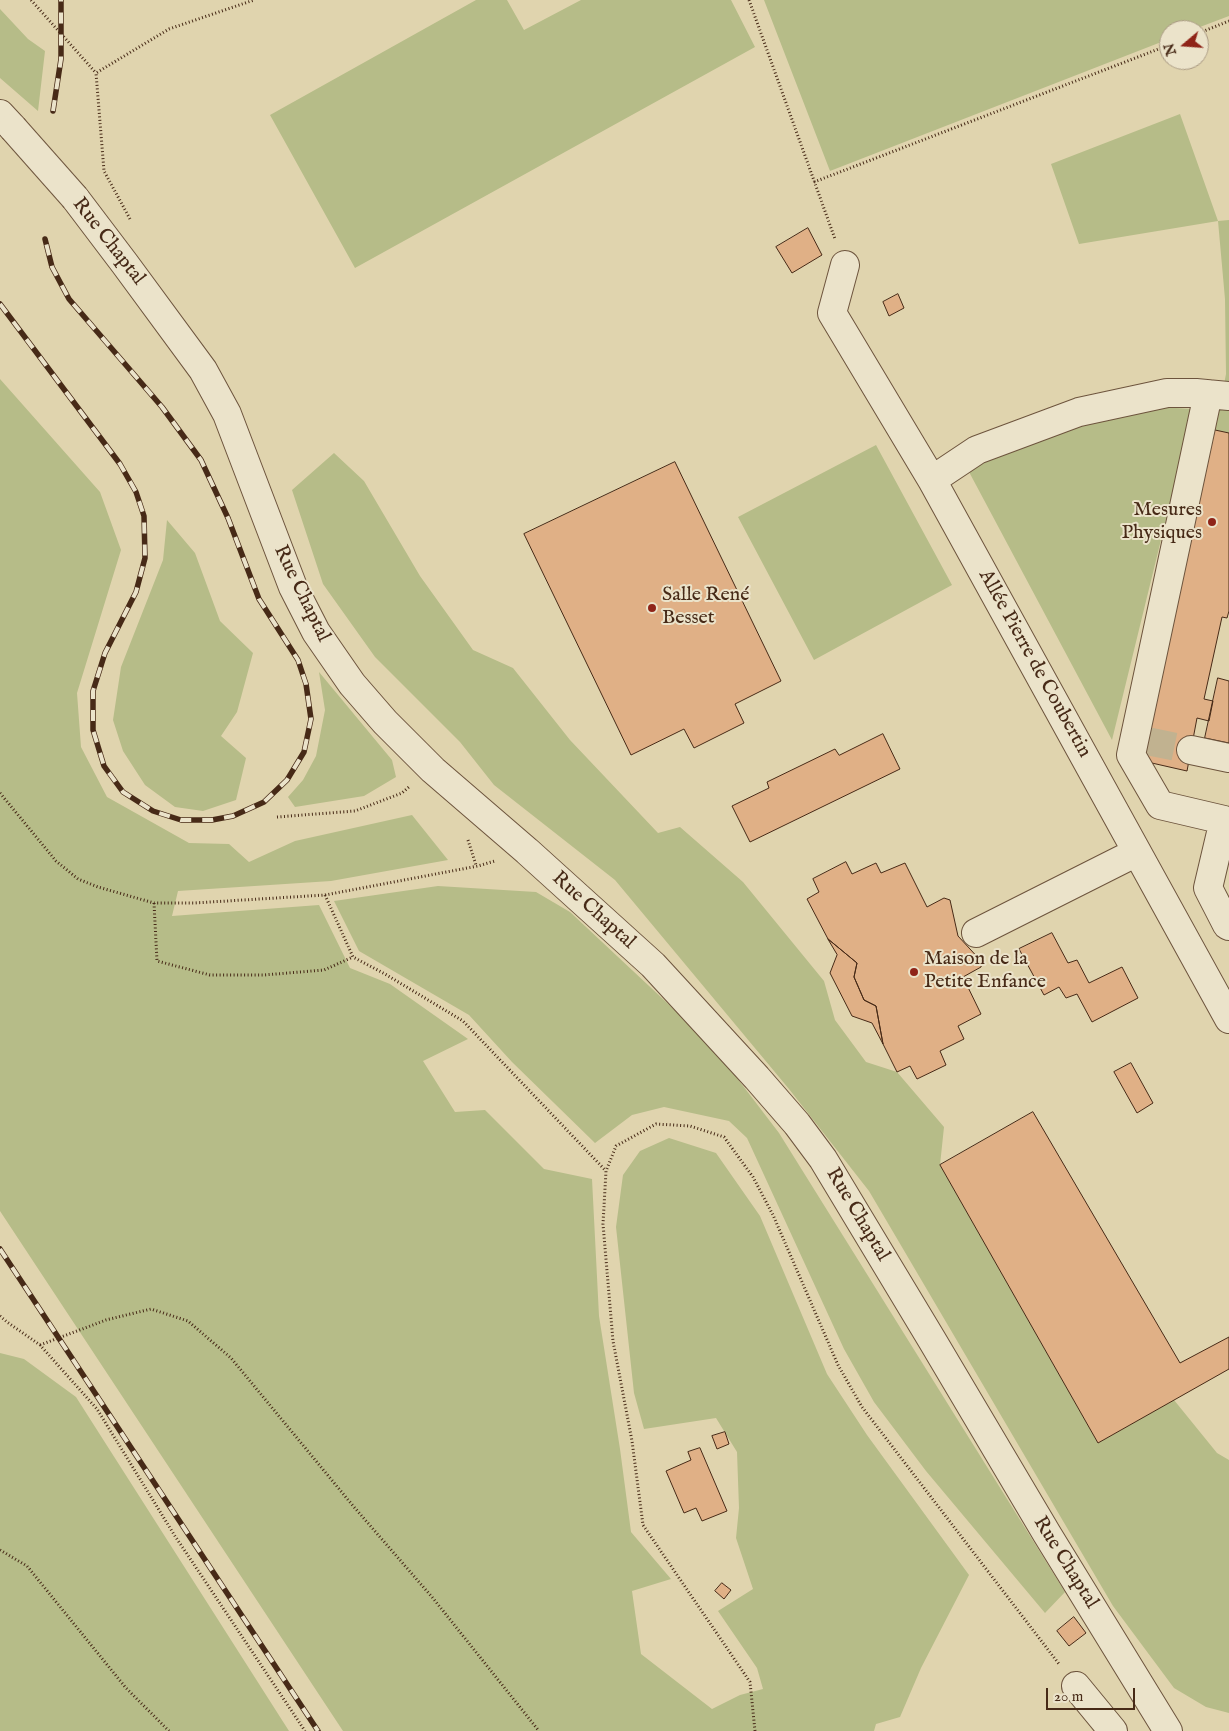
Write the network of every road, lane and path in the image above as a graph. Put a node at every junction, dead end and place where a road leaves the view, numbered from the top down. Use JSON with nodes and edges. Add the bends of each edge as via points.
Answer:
{"nodes":[{"id":1,"x":31,"y":0,"type":"edge"},
{"id":2,"x":254,"y":0,"type":"edge"},
{"id":3,"x":749,"y":0,"type":"edge"},
{"id":4,"x":1229,"y":21,"type":"edge"},
{"id":5,"x":1209,"y":29,"type":"edge"},
{"id":6,"x":1159,"y":49,"type":"edge"},
{"id":7,"x":96,"y":73,"type":"junction"},
{"id":8,"x":7,"y":121,"type":"edge"},
{"id":9,"x":814,"y":182,"type":"junction"},
{"id":10,"x":132,"y":224,"type":"dead end"},
{"id":11,"x":845,"y":265,"type":"joint"},
{"id":12,"x":1218,"y":395,"type":"edge"},
{"id":13,"x":932,"y":480,"type":"junction"},
{"id":14,"x":1139,"y":748,"type":"junction"},
{"id":15,"x":1191,"y":750,"type":"tunnel mouth"},
{"id":16,"x":1229,"y":758,"type":"edge"},
{"id":17,"x":433,"y":770,"type":"junction"},
{"id":18,"x":0,"y":793,"type":"edge"},
{"id":19,"x":1108,"y":800,"type":"junction"},
{"id":20,"x":277,"y":817,"type":"dead end"},
{"id":21,"x":527,"y":852,"type":"junction"},
{"id":22,"x":1137,"y":852,"type":"junction"},
{"id":23,"x":1223,"y":852,"type":"edge"},
{"id":24,"x":325,"y":895,"type":"junction"},
{"id":25,"x":154,"y":903,"type":"junction"},
{"id":26,"x":1229,"y":926,"type":"edge"},
{"id":27,"x":976,"y":933,"type":"dead end"},
{"id":28,"x":353,"y":957,"type":"junction"},
{"id":29,"x":1229,"y":1019,"type":"edge"},
{"id":30,"x":606,"y":1171,"type":"junction"},
{"id":31,"x":0,"y":1316,"type":"edge"},
{"id":32,"x":40,"y":1345,"type":"junction"},
{"id":33,"x":0,"y":1550,"type":"edge"},
{"id":34,"x":1076,"y":1686,"type":"joint"},
{"id":35,"x":169,"y":1731,"type":"edge"},
{"id":36,"x":305,"y":1731,"type":"edge"},
{"id":37,"x":539,"y":1731,"type":"edge"},
{"id":38,"x":755,"y":1731,"type":"edge"},
{"id":39,"x":1113,"y":1731,"type":"edge"},
{"id":40,"x":1168,"y":1731,"type":"edge"}],
"edges":[{"from":1,"to":7,"type":"path"},
{"from":2,"to":7,"type":"path","via":[[169,29]]},
{"from":3,"to":9,"type":"path"},
{"from":4,"to":5,"type":"path"},
{"from":6,"to":9,"type":"path"},
{"from":7,"to":10,"type":"path","via":[[104,171]]},
{"from":8,"to":17,"type":"street","name":"Rue Chaptal","bridge":true,"via":[[75,198],[203,370],[227,414],[293,587],[316,632],[352,684]]},
{"from":9,"to":11,"type":"path"},
{"from":11,"to":13,"type":"street","name":"Allée Pierre de Coubertin","via":[[832,313]]},
{"from":12,"to":13,"type":"street","via":[[1167,393],[1079,412],[977,450]]},
{"from":12,"to":14,"type":"street"},
{"from":13,"to":19,"type":"street","name":"Allée Pierre de Coubertin"},
{"from":14,"to":19,"type":"street","via":[[1124,762]]},
{"from":14,"to":23,"type":"street","via":[[1160,805],[1224,820]]},
{"from":15,"to":16,"type":"street"},
{"from":17,"to":20,"type":"path","via":[[402,793],[355,811]]},
{"from":17,"to":21,"type":"street","name":"Rue Chaptal"},
{"from":18,"to":25,"type":"path","via":[[56,861],[78,879]]},
{"from":19,"to":22,"type":"street","name":"Allée Pierre de Coubertin"},
{"from":21,"to":24,"type":"path","via":[[478,866]]},
{"from":21,"to":40,"type":"street","name":"Rue Chaptal","via":[[653,965],[757,1078],[823,1159]]},
{"from":22,"to":27,"type":"street"},
{"from":22,"to":29,"type":"street","name":"Allée Pierre de Coubertin"},
{"from":23,"to":26,"type":"street","via":[[1208,888]]},
{"from":24,"to":25,"type":"path"},
{"from":24,"to":28,"type":"path"},
{"from":25,"to":28,"type":"path","via":[[157,961],[201,973],[264,975],[324,970]]},
{"from":28,"to":30,"type":"path","via":[[463,1021]]},
{"from":30,"to":34,"type":"path","via":[[616,1146],[656,1124],[690,1126],[724,1136],[753,1177],[773,1215],[838,1365],[862,1407]]},
{"from":30,"to":38,"type":"path","via":[[603,1224],[613,1341],[632,1441],[643,1525],[750,1682]]},
{"from":31,"to":32,"type":"path"},
{"from":32,"to":36,"type":"path","via":[[97,1409],[175,1536]]},
{"from":32,"to":37,"type":"path","via":[[106,1320],[151,1309],[188,1322],[231,1358],[432,1597]]},
{"from":33,"to":35,"type":"path","via":[[27,1566],[126,1688]]},
{"from":34,"to":39,"type":"street"}]}
